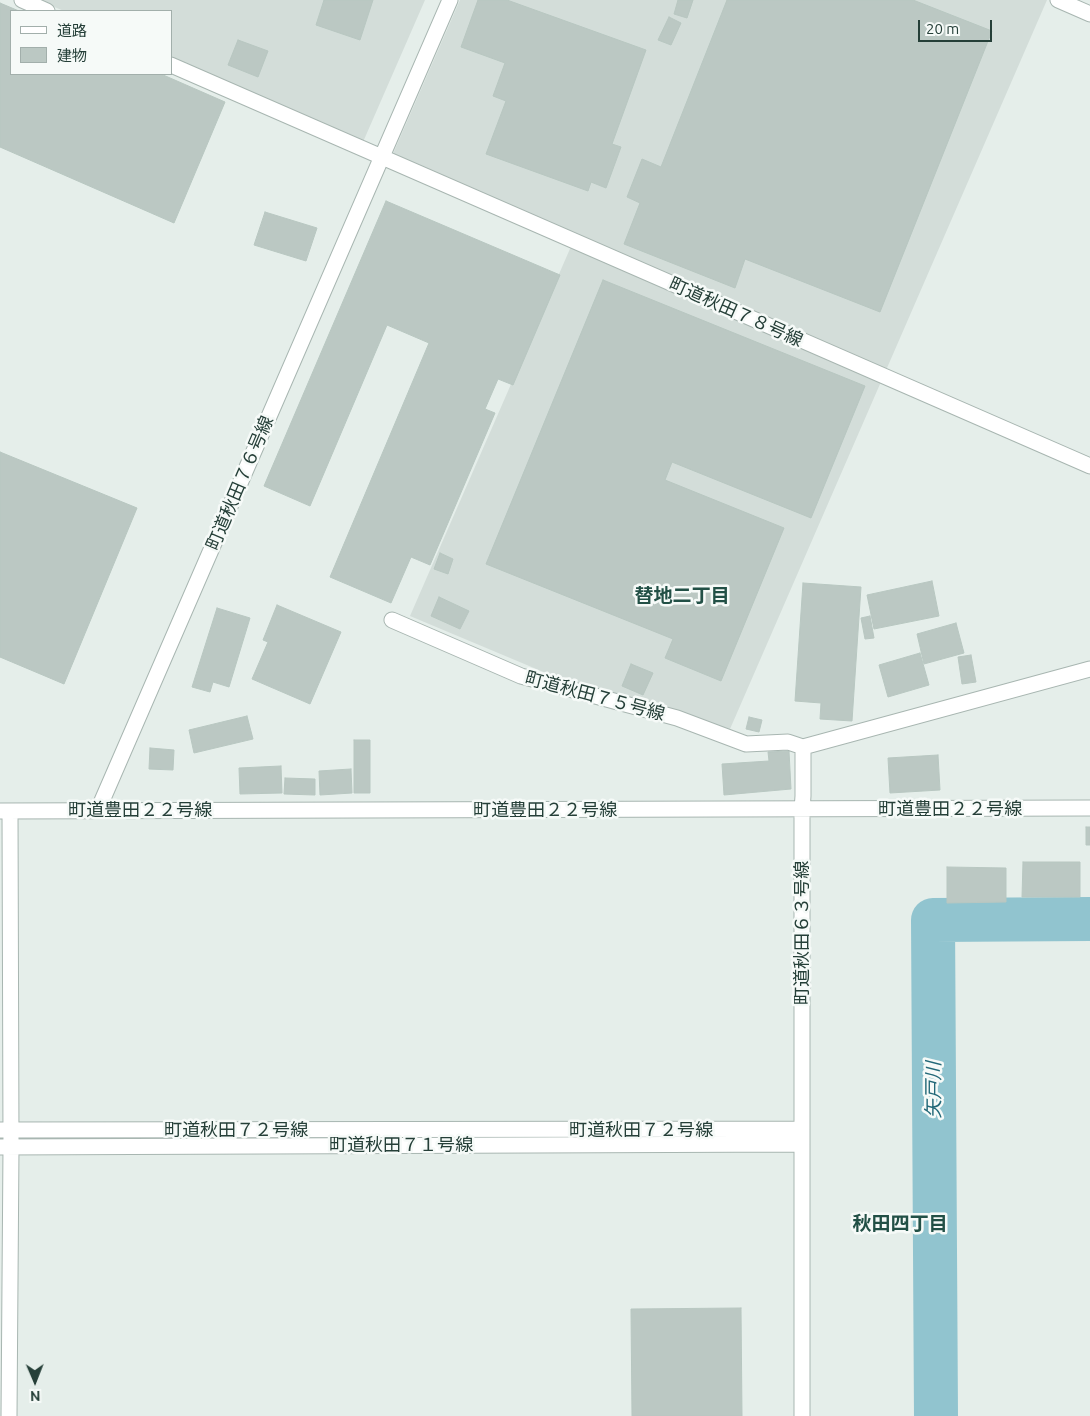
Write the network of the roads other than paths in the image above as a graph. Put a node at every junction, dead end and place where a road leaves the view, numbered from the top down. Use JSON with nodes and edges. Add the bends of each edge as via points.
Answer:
{"nodes":[{"id":1,"x":22,"y":0,"type":"edge"},
{"id":2,"x":450,"y":0,"type":"edge"},
{"id":3,"x":1058,"y":0,"type":"edge"},
{"id":4,"x":46,"y":10,"type":"edge"},
{"id":5,"x":1090,"y":14,"type":"edge"},
{"id":6,"x":172,"y":65,"type":"edge"},
{"id":7,"x":382,"y":157,"type":"junction"},
{"id":8,"x":1090,"y":466,"type":"edge"},
{"id":9,"x":392,"y":620,"type":"dead end"},
{"id":10,"x":1090,"y":669,"type":"edge"},
{"id":11,"x":803,"y":748,"type":"junction"},
{"id":12,"x":1090,"y":808,"type":"edge"},
{"id":13,"x":98,"y":810,"type":"junction"},
{"id":14,"x":802,"y":810,"type":"junction"},
{"id":15,"x":5,"y":811,"type":"edge"},
{"id":16,"x":6,"y":1130,"type":"edge"},
{"id":17,"x":802,"y":1137,"type":"junction"},
{"id":18,"x":6,"y":1147,"type":"edge"},
{"id":19,"x":8,"y":1416,"type":"edge"},
{"id":20,"x":802,"y":1416,"type":"edge"}],
"edges":[{"from":1,"to":4,"type":"street"},
{"from":2,"to":7,"type":"street","name":"町道秋田７６号線"},
{"from":3,"to":5,"type":"street"},
{"from":6,"to":7,"type":"street","name":"町道秋田７８号線"},
{"from":7,"to":8,"type":"street","name":"町道秋田７８号線"},
{"from":7,"to":13,"type":"street","name":"町道秋田７６号線"},
{"from":9,"to":11,"type":"street","name":"町道秋田７５号線","via":[[521,676],[676,718],[746,744],[788,742]]},
{"from":10,"to":11,"type":"street"},
{"from":11,"to":14,"type":"street","name":"町道秋田６３号線"},
{"from":12,"to":14,"type":"street","name":"町道豊田２２号線"},
{"from":13,"to":14,"type":"street","name":"町道豊田２２号線"},
{"from":13,"to":15,"type":"street","name":"町道豊田２２号線"},
{"from":14,"to":17,"type":"street","name":"町道秋田６３号線"},
{"from":15,"to":16,"type":"street"},
{"from":16,"to":17,"type":"street","name":"町道秋田７２号線"},
{"from":16,"to":18,"type":"street"},
{"from":17,"to":18,"type":"street","name":"町道秋田７１号線"},
{"from":17,"to":20,"type":"street","name":"町道秋田６３号線"},
{"from":18,"to":19,"type":"street"}]}
